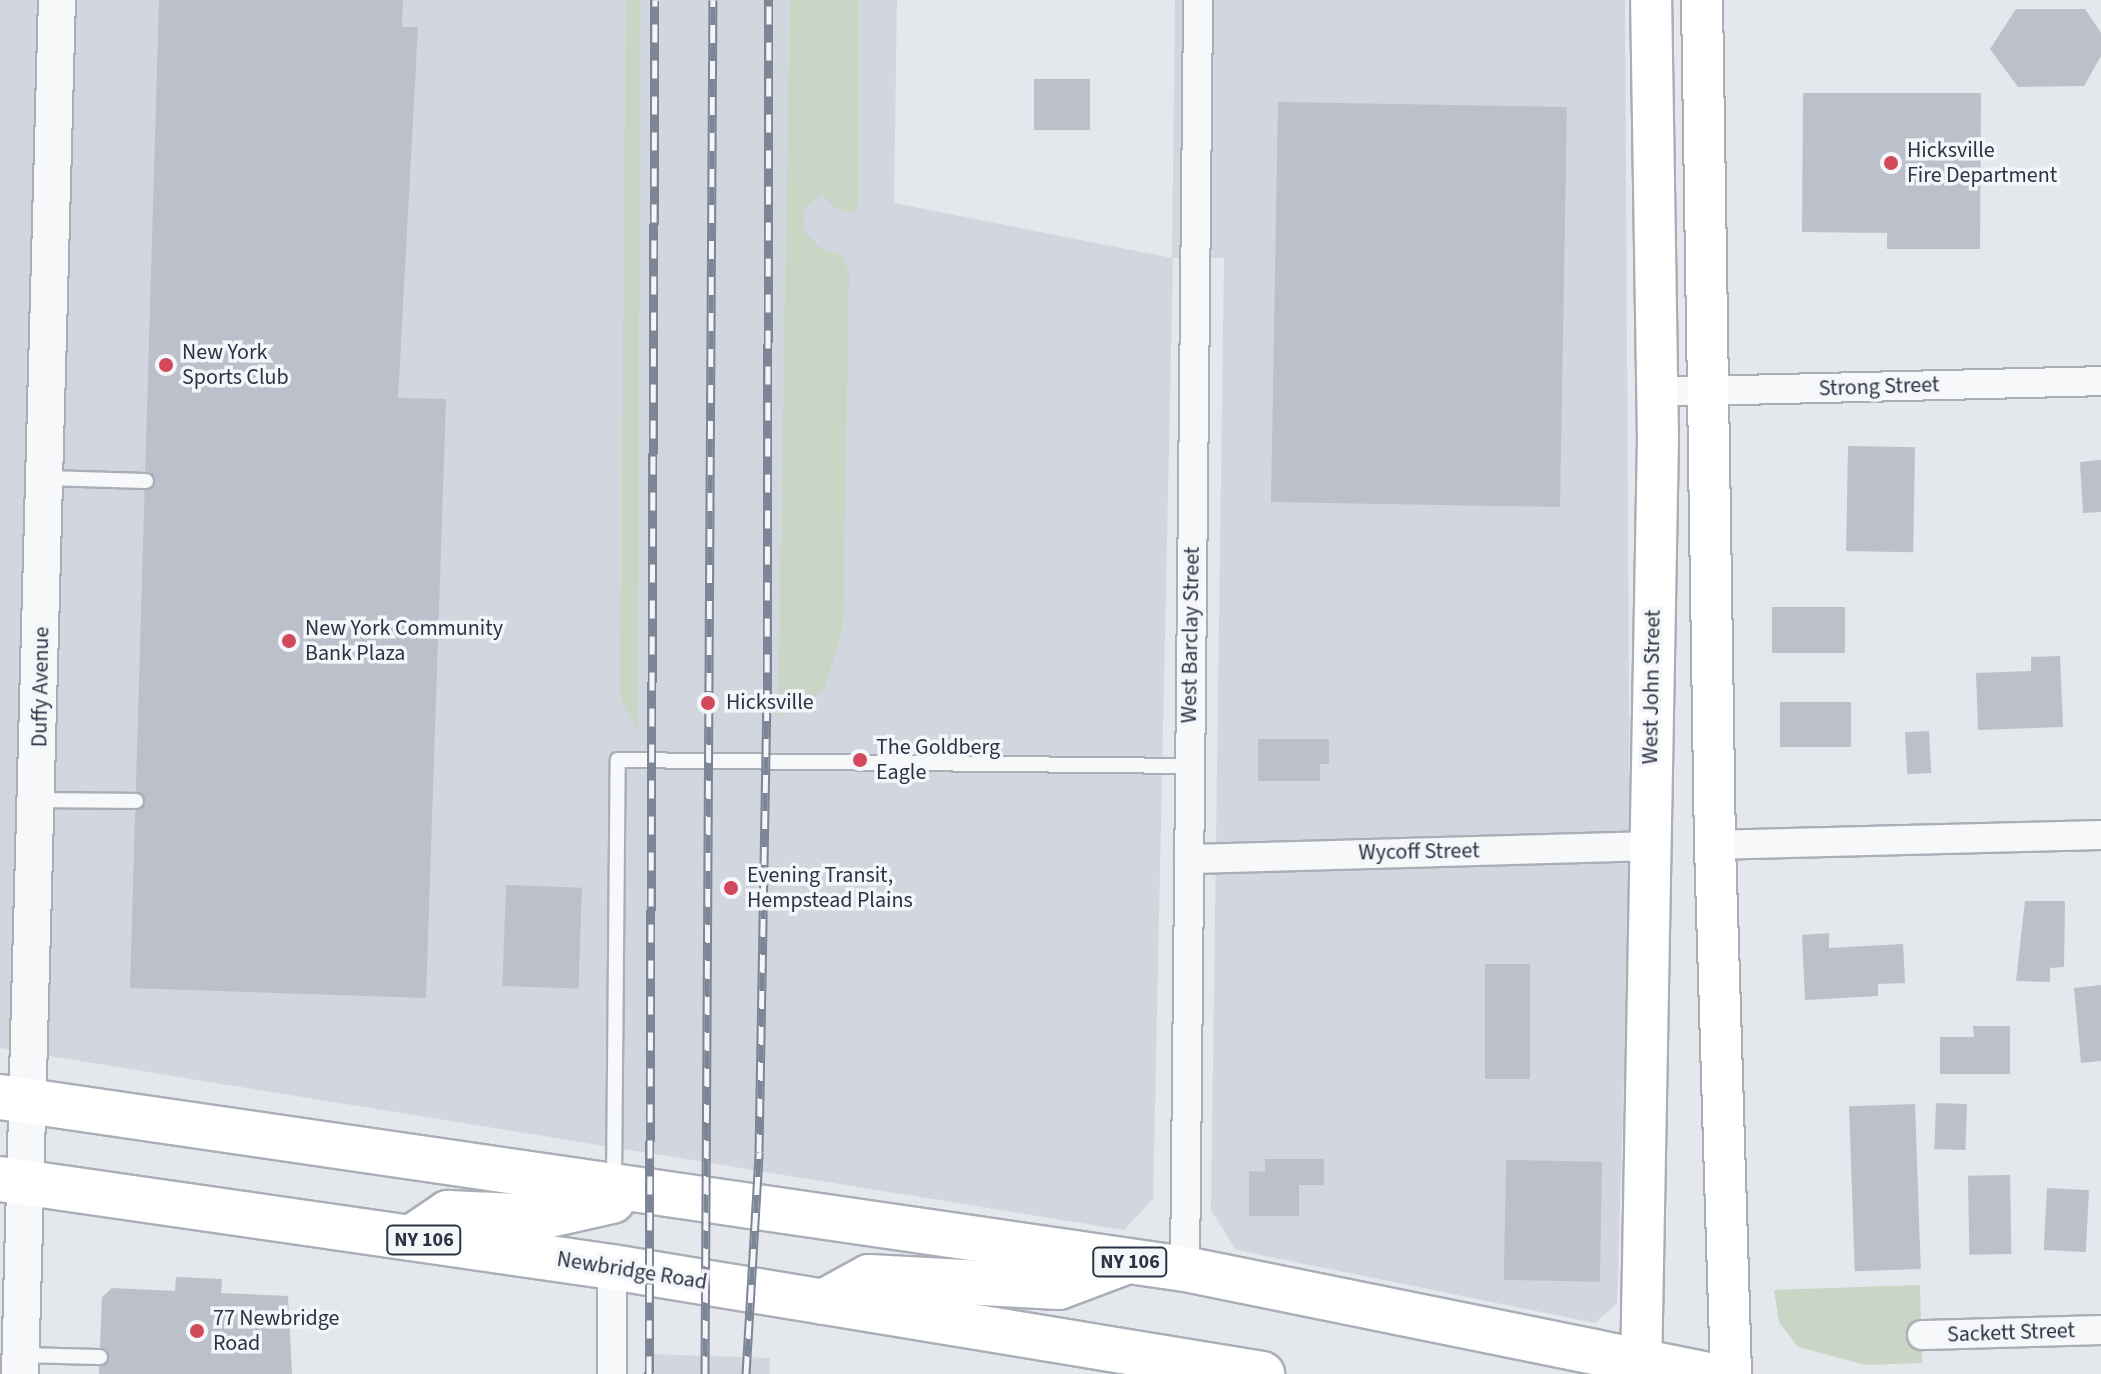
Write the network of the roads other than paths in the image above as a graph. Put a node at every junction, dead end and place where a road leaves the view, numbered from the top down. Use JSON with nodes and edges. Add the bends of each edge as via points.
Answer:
{"nodes":[{"id":1,"x":57,"y":0,"type":"edge"},
{"id":2,"x":1198,"y":0,"type":"edge"},
{"id":3,"x":1651,"y":0,"type":"edge"},
{"id":4,"x":1702,"y":0,"type":"edge"},
{"id":5,"x":2101,"y":381,"type":"edge"},
{"id":6,"x":1657,"y":392,"type":"junction"},
{"id":7,"x":1707,"y":393,"type":"junction"},
{"id":8,"x":46,"y":478,"type":"junction"},
{"id":9,"x":146,"y":481,"type":"dead end"},
{"id":10,"x":1190,"y":766,"type":"junction"},
{"id":11,"x":39,"y":800,"type":"junction"},
{"id":12,"x":136,"y":801,"type":"dead end"},
{"id":13,"x":2101,"y":835,"type":"edge"},
{"id":14,"x":1715,"y":845,"type":"junction"},
{"id":15,"x":1648,"y":846,"type":"junction"},
{"id":16,"x":1189,"y":859,"type":"junction"},
{"id":17,"x":16,"y":1100,"type":"edge"},
{"id":18,"x":12,"y":1181,"type":"edge"},
{"id":19,"x":614,"y":1191,"type":"junction"},
{"id":20,"x":411,"y":1238,"type":"junction"},
{"id":21,"x":1127,"y":1261,"type":"junction"},
{"id":22,"x":612,"y":1267,"type":"junction"},
{"id":23,"x":1185,"y":1269,"type":"junction"},
{"id":24,"x":823,"y":1302,"type":"junction"},
{"id":25,"x":2101,"y":1330,"type":"edge"},
{"id":26,"x":1922,"y":1335,"type":"dead end"},
{"id":27,"x":100,"y":1357,"type":"dead end"},
{"id":28,"x":20,"y":1364,"type":"edge"},
{"id":29,"x":1185,"y":1366,"type":"edge"},
{"id":30,"x":1641,"y":1368,"type":"edge"},
{"id":31,"x":612,"y":1374,"type":"edge"},
{"id":32,"x":1262,"y":1374,"type":"edge"},
{"id":33,"x":1703,"y":1374,"type":"edge"},
{"id":34,"x":1731,"y":1374,"type":"edge"}],
"edges":[{"from":1,"to":8,"type":"street","name":"Duffy Avenue"},
{"from":2,"to":10,"type":"street","name":"West Barclay Street"},
{"from":3,"to":6,"type":"main road","name":"West John Street"},
{"from":4,"to":7,"type":"main road"},
{"from":5,"to":7,"type":"street","name":"Strong Street"},
{"from":6,"to":7,"type":"street","name":"Strong Street"},
{"from":6,"to":15,"type":"main road","name":"West John Street"},
{"from":7,"to":14,"type":"main road"},
{"from":8,"to":9,"type":"lane"},
{"from":8,"to":11,"type":"street","name":"Duffy Avenue"},
{"from":10,"to":16,"type":"street","name":"West Barclay Street"},
{"from":10,"to":19,"type":"lane","via":[[618,760]]},
{"from":11,"to":12,"type":"lane"},
{"from":11,"to":17,"type":"street","name":"Duffy Avenue"},
{"from":13,"to":14,"type":"street"},
{"from":14,"to":34,"type":"main road"},
{"from":15,"to":16,"type":"street","name":"Wycoff Street"},
{"from":15,"to":30,"type":"main road","name":"West John Street"},
{"from":16,"to":23,"type":"street","name":"West Barclay Street"},
{"from":17,"to":18,"type":"street","name":"Duffy Avenue"},
{"from":17,"to":19,"type":"main road","number":"NY 106"},
{"from":18,"to":20,"type":"main road","name":"Newbridge Road","number":"NY 106"},
{"from":18,"to":28,"type":"street","name":"Duffy Avenue"},
{"from":19,"to":20,"type":"main road","via":[[610,1207],[541,1217],[448,1213]]},
{"from":19,"to":21,"type":"main road","number":"NY 106"},
{"from":20,"to":22,"type":"main road","name":"Newbridge Road","number":"NY 106"},
{"from":21,"to":23,"type":"main road","number":"NY 106"},
{"from":21,"to":24,"type":"main road","via":[[1059,1287],[869,1277]]},
{"from":22,"to":24,"type":"main road","name":"Newbridge Road","number":"NY 106"},
{"from":22,"to":31,"type":"street"},
{"from":23,"to":30,"type":"main road","number":"NY 106"},
{"from":24,"to":29,"type":"main road","name":"Newbridge Road","number":"NY 106"},
{"from":25,"to":26,"type":"street","name":"Sackett Street"},
{"from":27,"to":28,"type":"lane"},
{"from":29,"to":32,"type":"main road","name":"Newbridge Road","number":"NY 106"},
{"from":30,"to":33,"type":"main road","number":"NY 106"}]}
